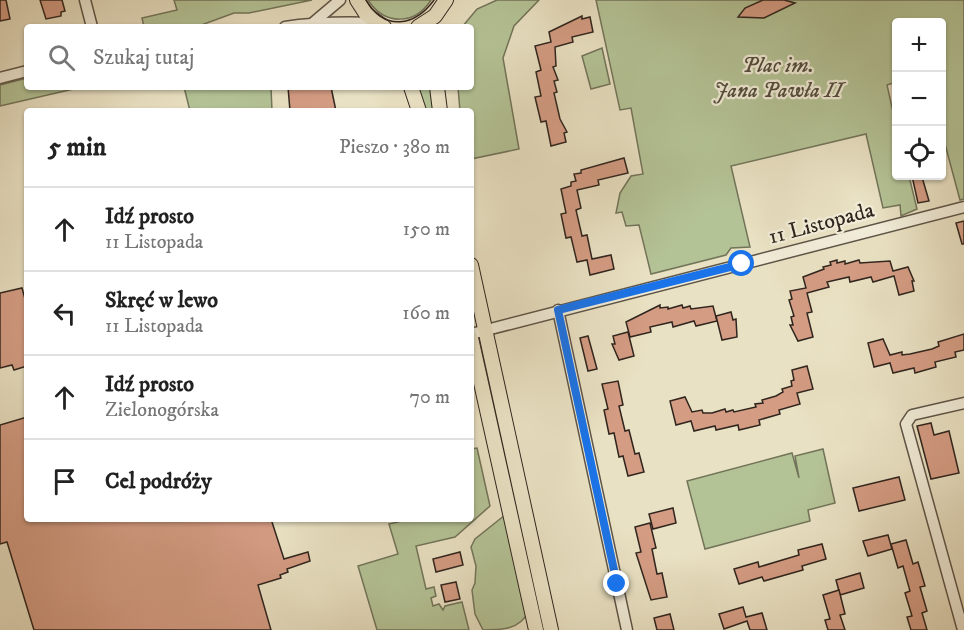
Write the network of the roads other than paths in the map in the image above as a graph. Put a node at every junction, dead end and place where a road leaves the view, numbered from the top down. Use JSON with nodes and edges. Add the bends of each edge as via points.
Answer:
{"nodes":[{"id":1,"x":86,"y":0,"type":"edge"},
{"id":2,"x":340,"y":0,"type":"edge"},
{"id":3,"x":357,"y":0,"type":"edge"},
{"id":4,"x":456,"y":0,"type":"edge"},
{"id":5,"x":438,"y":14,"type":"edge"},
{"id":6,"x":314,"y":22,"type":"junction"},
{"id":7,"x":91,"y":24,"type":"edge"},
{"id":8,"x":302,"y":24,"type":"edge"},
{"id":9,"x":330,"y":24,"type":"edge"},
{"id":10,"x":379,"y":24,"type":"edge"},
{"id":11,"x":423,"y":24,"type":"edge"},
{"id":12,"x":24,"y":72,"type":"edge"},
{"id":13,"x":0,"y":78,"type":"edge"},
{"id":14,"x":412,"y":90,"type":"edge"},
{"id":15,"x":437,"y":90,"type":"edge"},
{"id":16,"x":417,"y":108,"type":"edge"},
{"id":17,"x":440,"y":108,"type":"edge"},
{"id":18,"x":964,"y":207,"type":"edge"},
{"id":19,"x":474,"y":278,"type":"edge"},
{"id":20,"x":558,"y":310,"type":"junction"},
{"id":21,"x":486,"y":329,"type":"junction"},
{"id":22,"x":474,"y":335,"type":"edge"},
{"id":23,"x":474,"y":347,"type":"edge"},
{"id":24,"x":964,"y":404,"type":"edge"},
{"id":25,"x":515,"y":500,"type":"junction"},
{"id":26,"x":550,"y":626,"type":"edge"},
{"id":27,"x":535,"y":628,"type":"edge"},
{"id":28,"x":627,"y":630,"type":"edge"},
{"id":29,"x":963,"y":630,"type":"edge"}],
"edges":[{"from":1,"to":7,"type":"street"},
{"from":2,"to":6,"type":"street"},
{"from":3,"to":10,"type":"main road"},
{"from":4,"to":5,"type":"street"},
{"from":5,"to":11,"type":"main road"},
{"from":6,"to":8,"type":"street"},
{"from":6,"to":9,"type":"street"},
{"from":12,"to":13,"type":"street"},
{"from":14,"to":16,"type":"main road"},
{"from":15,"to":17,"type":"main road"},
{"from":18,"to":20,"type":"street","name":"11 Listopada"},
{"from":19,"to":21,"type":"main road","name":"11 Listopada"},
{"from":20,"to":21,"type":"street","name":"11 Listopada"},
{"from":20,"to":28,"type":"street"},
{"from":21,"to":22,"type":"street","name":"11 Listopada"},
{"from":21,"to":25,"type":"main road","name":"11 Listopada"},
{"from":23,"to":25,"type":"main road","name":"11 Listopada"},
{"from":24,"to":29,"type":"street","via":[[912,415],[906,424]]},
{"from":25,"to":26,"type":"main road","name":"11 Listopada"},
{"from":25,"to":27,"type":"main road","name":"11 Listopada"},
{"from":26,"to":27,"type":"main road"}]}
